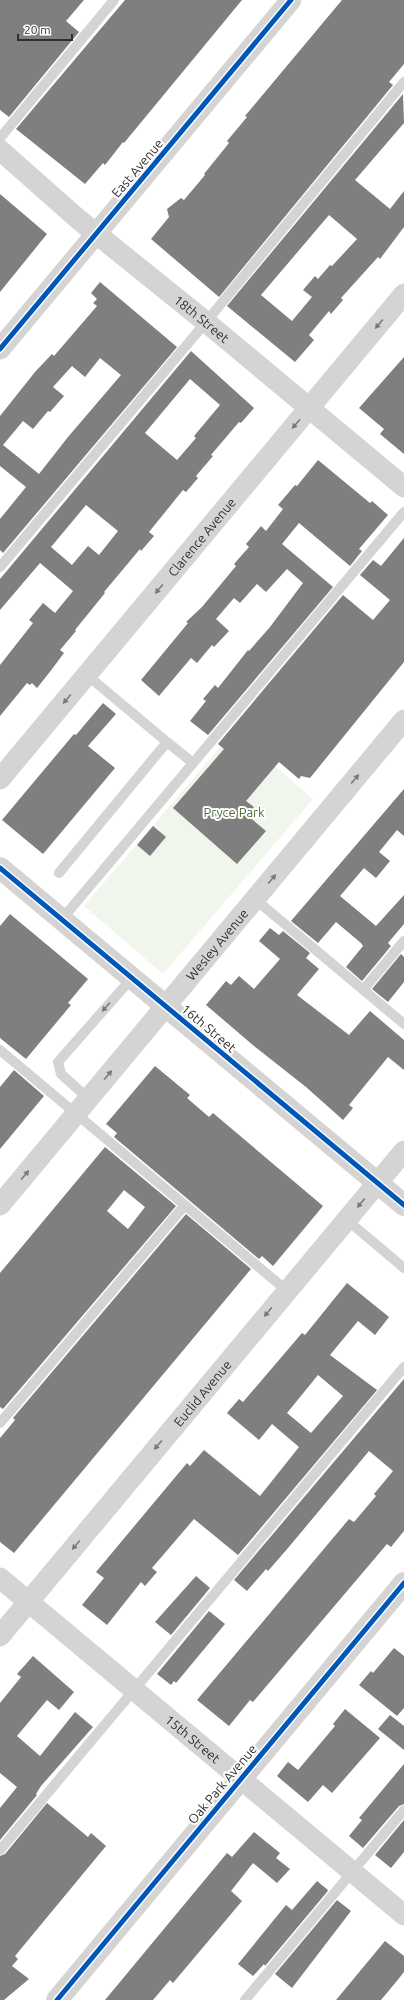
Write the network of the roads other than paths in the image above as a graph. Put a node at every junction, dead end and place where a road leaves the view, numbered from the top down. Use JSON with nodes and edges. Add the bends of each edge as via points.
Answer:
{"nodes":[{"id":1,"x":114,"y":0,"type":"edge"},
{"id":2,"x":291,"y":0,"type":"edge"},
{"id":3,"x":404,"y":82,"type":"edge"},
{"id":4,"x":0,"y":138,"type":"edge"},
{"id":5,"x":0,"y":150,"type":"edge"},
{"id":6,"x":96,"y":234,"type":"junction"},
{"id":7,"x":404,"y":294,"type":"edge"},
{"id":8,"x":206,"y":322,"type":"junction"},
{"id":9,"x":0,"y":349,"type":"edge"},
{"id":10,"x":309,"y":408,"type":"junction"},
{"id":11,"x":404,"y":488,"type":"edge"},
{"id":12,"x":404,"y":512,"type":"edge"},
{"id":13,"x":0,"y":567,"type":"edge"},
{"id":14,"x":87,"y":675,"type":"junction"},
{"id":15,"x":404,"y":720,"type":"edge"},
{"id":16,"x":167,"y":742,"type":"junction"},
{"id":17,"x":193,"y":763,"type":"junction"},
{"id":18,"x":0,"y":779,"type":"edge"},
{"id":19,"x":0,"y":868,"type":"edge"},
{"id":20,"x":59,"y":873,"type":"dead end"},
{"id":21,"x":255,"y":900,"type":"junction"},
{"id":22,"x":62,"y":919,"type":"junction"},
{"id":23,"x":404,"y":941,"type":"edge"},
{"id":24,"x":132,"y":978,"type":"junction"},
{"id":25,"x":363,"y":990,"type":"junction"},
{"id":26,"x":166,"y":1006,"type":"junction"},
{"id":27,"x":404,"y":1024,"type":"edge"},
{"id":28,"x":0,"y":1050,"type":"edge"},
{"id":29,"x":82,"y":1106,"type":"junction"},
{"id":30,"x":404,"y":1151,"type":"edge"},
{"id":31,"x":377,"y":1183,"type":"junction"},
{"id":32,"x":0,"y":1205,"type":"edge"},
{"id":33,"x":185,"y":1205,"type":"junction"},
{"id":34,"x":404,"y":1205,"type":"edge"},
{"id":35,"x":347,"y":1220,"type":"junction"},
{"id":36,"x":404,"y":1268,"type":"edge"},
{"id":37,"x":286,"y":1290,"type":"junction"},
{"id":38,"x":404,"y":1367,"type":"edge"},
{"id":39,"x":0,"y":1423,"type":"edge"},
{"id":40,"x":0,"y":1578,"type":"edge"},
{"id":41,"x":404,"y":1583,"type":"edge"},
{"id":42,"x":28,"y":1602,"type":"junction"},
{"id":43,"x":0,"y":1636,"type":"edge"},
{"id":44,"x":134,"y":1690,"type":"junction"},
{"id":45,"x":241,"y":1779,"type":"junction"},
{"id":46,"x":404,"y":1810,"type":"edge"},
{"id":47,"x":0,"y":1850,"type":"edge"},
{"id":48,"x":352,"y":1872,"type":"junction"},
{"id":49,"x":404,"y":1915,"type":"edge"},
{"id":50,"x":57,"y":2000,"type":"edge"},
{"id":51,"x":245,"y":2000,"type":"edge"}],
"edges":[{"from":1,"to":4,"type":"lane"},
{"from":2,"to":6,"type":"street","name":"East Avenue"},
{"from":3,"to":8,"type":"lane"},
{"from":5,"to":6,"type":"street","name":"18th Street"},
{"from":6,"to":8,"type":"street","name":"18th Street"},
{"from":6,"to":9,"type":"street","name":"East Avenue"},
{"from":7,"to":10,"type":"street","name":"Clarence Avenue","one_way":true},
{"from":8,"to":10,"type":"street","name":"18th Street"},
{"from":8,"to":13,"type":"lane"},
{"from":10,"to":11,"type":"street","name":"18th Street"},
{"from":10,"to":14,"type":"street","name":"Clarence Avenue","one_way":true},
{"from":12,"to":17,"type":"lane"},
{"from":14,"to":16,"type":"lane"},
{"from":14,"to":18,"type":"street","name":"Clarence Avenue","one_way":true},
{"from":21,"to":15,"type":"street","name":"Wesley Avenue","one_way":true},
{"from":16,"to":17,"type":"lane"},
{"from":16,"to":20,"type":"lane"},
{"from":17,"to":22,"type":"lane"},
{"from":19,"to":22,"type":"street","name":"16th Street"},
{"from":21,"to":25,"type":"lane"},
{"from":21,"to":26,"type":"street","name":"Wesley Avenue"},
{"from":22,"to":24,"type":"street","name":"16th Street"},
{"from":23,"to":25,"type":"lane"},
{"from":24,"to":26,"type":"street","name":"16th Street"},
{"from":24,"to":29,"type":"lane","one_way":true,"via":[[58,1062],[61,1074]]},
{"from":25,"to":27,"type":"lane"},
{"from":29,"to":26,"type":"street","name":"Wesley Avenue","one_way":true},
{"from":26,"to":31,"type":"street","name":"16th Street"},
{"from":28,"to":29,"type":"lane"},
{"from":32,"to":29,"type":"street","name":"Wesley Avenue","one_way":true},
{"from":29,"to":33,"type":"lane"},
{"from":30,"to":31,"type":"street","name":"Euclid Avenue"},
{"from":31,"to":34,"type":"street","name":"16th Street"},
{"from":31,"to":35,"type":"street","name":"Euclid Avenue","one_way":true},
{"from":33,"to":37,"type":"lane"},
{"from":33,"to":39,"type":"lane"},
{"from":35,"to":36,"type":"lane"},
{"from":35,"to":37,"type":"street","name":"Euclid Avenue"},
{"from":37,"to":42,"type":"street","name":"Euclid Avenue","one_way":true},
{"from":38,"to":44,"type":"lane"},
{"from":40,"to":42,"type":"street","name":"15th Street"},
{"from":41,"to":45,"type":"street","name":"Oak Park Avenue"},
{"from":42,"to":43,"type":"street","name":"Euclid Avenue"},
{"from":42,"to":44,"type":"street","name":"15th Street"},
{"from":44,"to":45,"type":"street","name":"15th Street"},
{"from":44,"to":47,"type":"lane"},
{"from":45,"to":48,"type":"street","name":"15th Street"},
{"from":45,"to":50,"type":"street","name":"Oak Park Avenue"},
{"from":46,"to":48,"type":"lane"},
{"from":48,"to":49,"type":"street","name":"15th Street"},
{"from":48,"to":51,"type":"lane"}]}
